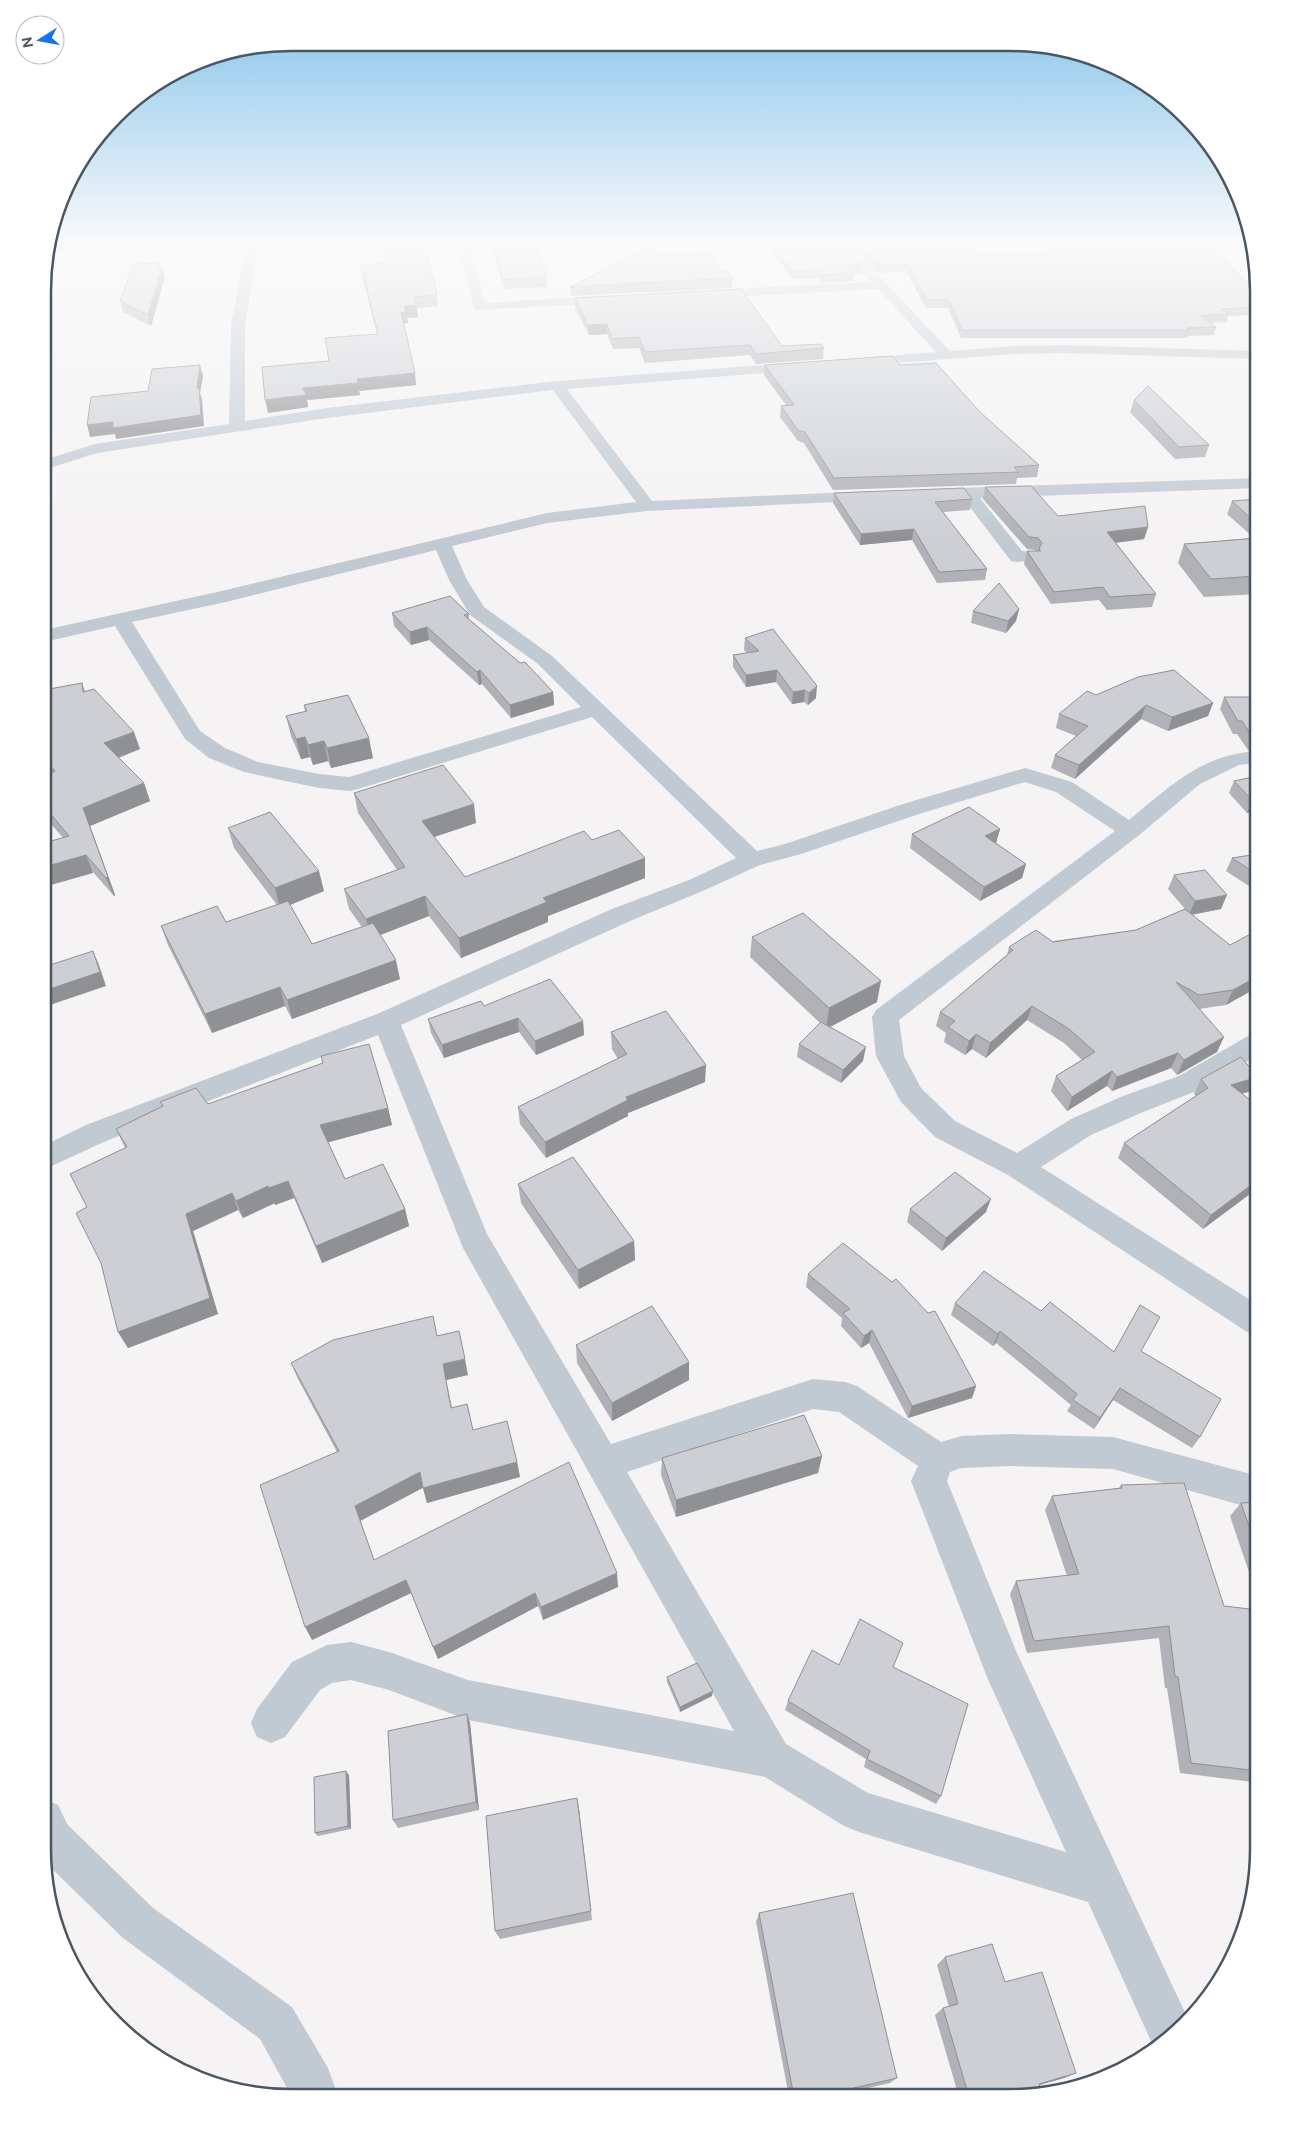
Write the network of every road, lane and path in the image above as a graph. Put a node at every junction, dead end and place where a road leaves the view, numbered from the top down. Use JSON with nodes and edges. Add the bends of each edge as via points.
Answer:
{"nodes":[{"id":1,"x":238,"y":342,"type":"edge"},
{"id":2,"x":934,"y":342,"type":"edge"},
{"id":3,"x":1250,"y":354,"type":"edge"},
{"id":4,"x":947,"y":356,"type":"junction"},
{"id":5,"x":840,"y":363,"type":"edge"},
{"id":6,"x":820,"y":365,"type":"edge"},
{"id":7,"x":557,"y":385,"type":"junction"},
{"id":8,"x":237,"y":428,"type":"junction"},
{"id":9,"x":51,"y":463,"type":"edge"},
{"id":10,"x":1250,"y":483,"type":"edge"},
{"id":11,"x":968,"y":493,"type":"junction"},
{"id":12,"x":889,"y":495,"type":"edge"},
{"id":13,"x":909,"y":495,"type":"edge"},
{"id":14,"x":647,"y":506,"type":"junction"},
{"id":15,"x":442,"y":543,"type":"junction"},
{"id":16,"x":1030,"y":556,"type":"edge"},
{"id":17,"x":120,"y":618,"type":"junction"},
{"id":18,"x":51,"y":634,"type":"edge"},
{"id":19,"x":596,"y":709,"type":"junction"},
{"id":20,"x":1250,"y":758,"type":"edge"},
{"id":21,"x":1130,"y":831,"type":"junction"},
{"id":22,"x":752,"y":860,"type":"junction"},
{"id":23,"x":386,"y":1021,"type":"junction"},
{"id":24,"x":1250,"y":1048,"type":"edge"},
{"id":25,"x":51,"y":1155,"type":"edge"},
{"id":26,"x":1018,"y":1167,"type":"junction"},
{"id":27,"x":1250,"y":1317,"type":"edge"},
{"id":28,"x":938,"y":1460,"type":"junction"},
{"id":29,"x":604,"y":1463,"type":"junction"},
{"id":30,"x":1250,"y":1491,"type":"edge"},
{"id":31,"x":271,"y":1723,"type":"dead end"},
{"id":32,"x":772,"y":1758,"type":"junction"},
{"id":33,"x":51,"y":1837,"type":"edge"},
{"id":34,"x":1103,"y":1886,"type":"junction"},
{"id":35,"x":1169,"y":2029,"type":"edge"},
{"id":36,"x":312,"y":2089,"type":"edge"}],
"edges":[{"from":1,"to":8,"type":"street"},
{"from":2,"to":4,"type":"street"},
{"from":3,"to":4,"type":"street","via":[[1062,349]]},
{"from":4,"to":5,"type":"street"},
{"from":6,"to":7,"type":"street"},
{"from":7,"to":8,"type":"street","via":[[327,413]]},
{"from":7,"to":14,"type":"street"},
{"from":8,"to":9,"type":"street","via":[[95,449]]},
{"from":10,"to":11,"type":"street"},
{"from":11,"to":13,"type":"street"},
{"from":11,"to":16,"type":"street","via":[[1017,557]]},
{"from":12,"to":14,"type":"street"},
{"from":14,"to":15,"type":"street","via":[[547,518]]},
{"from":15,"to":17,"type":"street","via":[[226,596]]},
{"from":15,"to":19,"type":"street","via":[[458,580],[477,611],[545,660]]},
{"from":17,"to":18,"type":"street"},
{"from":17,"to":19,"type":"street","via":[[192,735],[216,753],[252,767],[319,781],[350,784]]},
{"from":19,"to":22,"type":"street"},
{"from":20,"to":21,"type":"street","via":[[1235,760],[1192,779]]},
{"from":21,"to":22,"type":"street","via":[[1064,787],[1025,775],[911,808],[793,850]]},
{"from":21,"to":26,"type":"street","via":[[885,1017],[890,1056],[912,1096],[945,1129]]},
{"from":22,"to":23,"type":"street"},
{"from":23,"to":25,"type":"street","via":[[96,1133]]},
{"from":23,"to":29,"type":"street","via":[[474,1239]]},
{"from":24,"to":26,"type":"street","via":[[1189,1083],[1082,1127]]},
{"from":26,"to":27,"type":"street"},
{"from":28,"to":29,"type":"street","via":[[845,1398],[813,1394]]},
{"from":28,"to":30,"type":"street","via":[[961,1452],[1009,1450],[1113,1454]]},
{"from":28,"to":34,"type":"street","via":[[929,1481],[1001,1664]]},
{"from":29,"to":32,"type":"street"},
{"from":31,"to":32,"type":"street","via":[[306,1676],[327,1664],[351,1661],[389,1671],[468,1700]]},
{"from":32,"to":34,"type":"street","via":[[859,1811]]},
{"from":33,"to":36,"type":"street","via":[[138,1923],[276,2024]]},
{"from":34,"to":35,"type":"street"}]}
